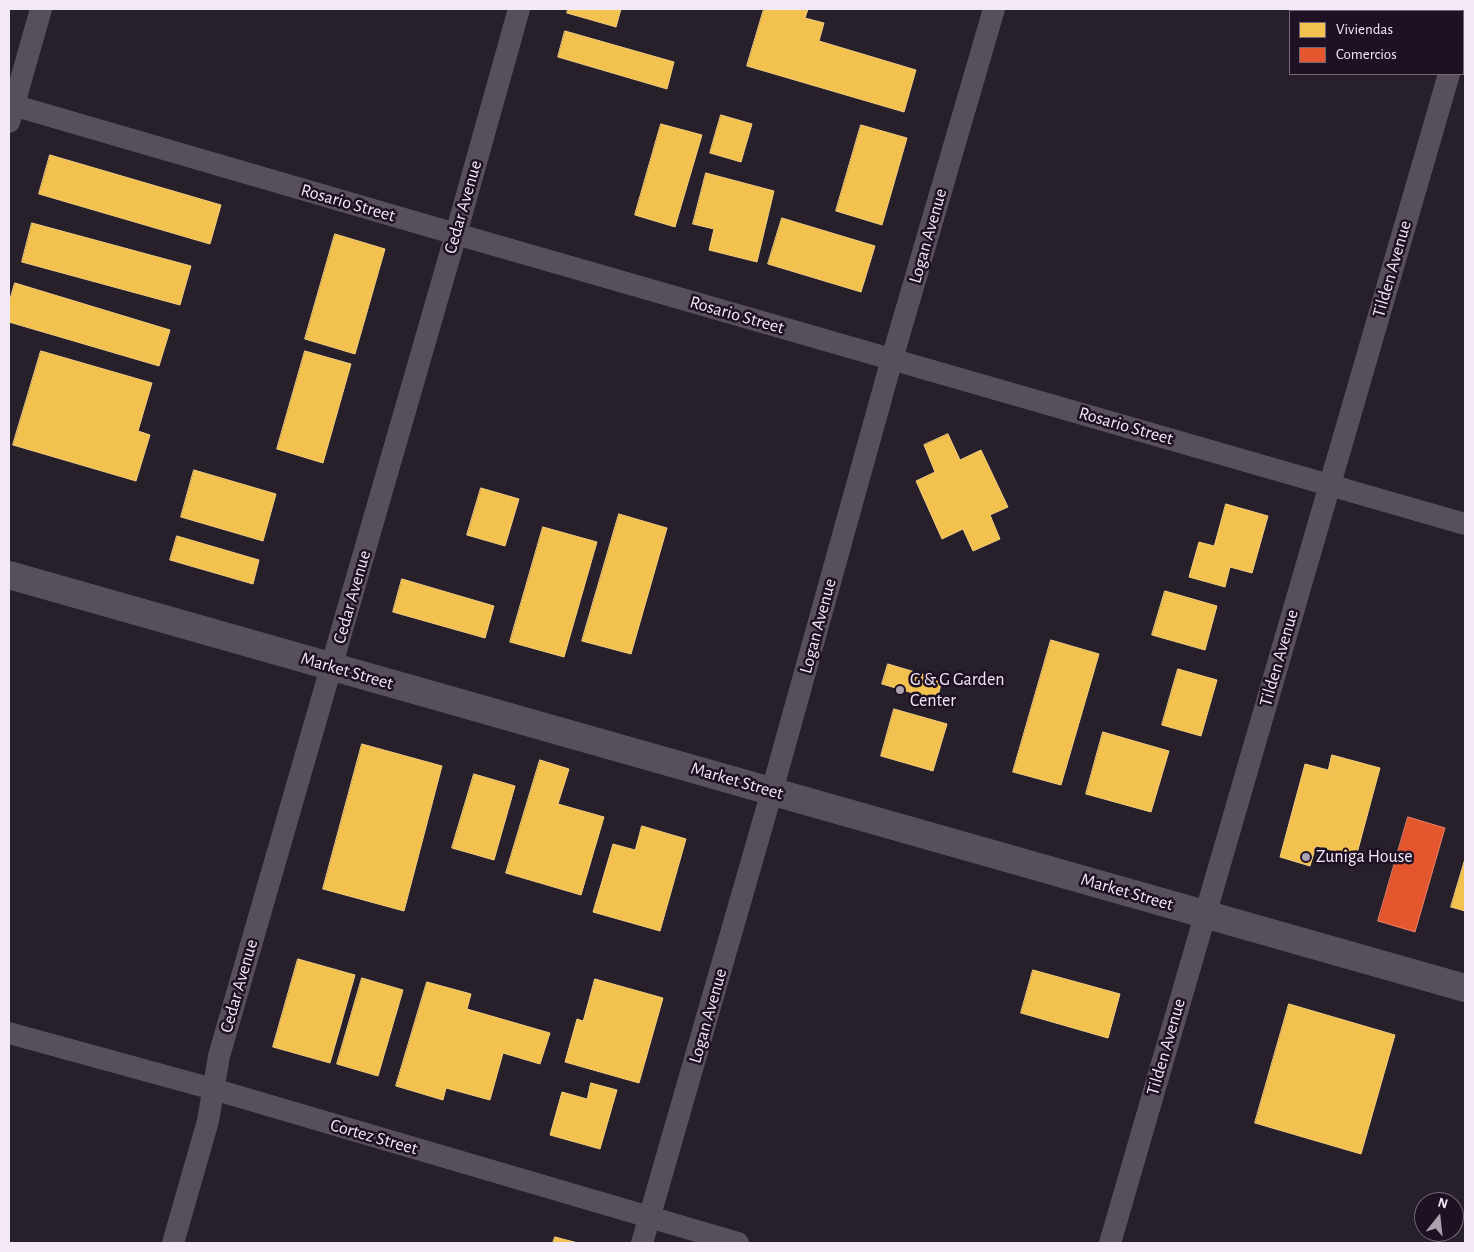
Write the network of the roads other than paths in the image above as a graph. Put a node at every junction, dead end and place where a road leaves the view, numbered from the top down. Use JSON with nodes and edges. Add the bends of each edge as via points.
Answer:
{"nodes":[{"id":1,"x":41,"y":9,"type":"edge"},
{"id":2,"x":519,"y":9,"type":"edge"},
{"id":3,"x":994,"y":9,"type":"edge"},
{"id":4,"x":1449,"y":75,"type":"edge"},
{"id":5,"x":10,"y":111,"type":"edge"},
{"id":6,"x":456,"y":234,"type":"junction"},
{"id":7,"x":892,"y":359,"type":"junction"},
{"id":8,"x":1329,"y":485,"type":"junction"},
{"id":9,"x":1465,"y":524,"type":"edge"},
{"id":10,"x":9,"y":575,"type":"edge"},
{"id":11,"x":332,"y":666,"type":"junction"},
{"id":12,"x":772,"y":791,"type":"junction"},
{"id":13,"x":1205,"y":914,"type":"junction"},
{"id":14,"x":1465,"y":988,"type":"edge"},
{"id":15,"x":9,"y":1033,"type":"edge"},
{"id":16,"x":213,"y":1089,"type":"junction"},
{"id":17,"x":649,"y":1218,"type":"junction"},
{"id":18,"x":173,"y":1243,"type":"edge"},
{"id":19,"x":642,"y":1243,"type":"edge"},
{"id":20,"x":738,"y":1243,"type":"edge"},
{"id":21,"x":1110,"y":1243,"type":"edge"}],
"edges":[{"from":1,"to":5,"type":"street"},
{"from":2,"to":6,"type":"street","name":"Cedar Avenue"},
{"from":3,"to":7,"type":"street","name":"Logan Avenue"},
{"from":4,"to":8,"type":"street","name":"Tilden Avenue"},
{"from":5,"to":6,"type":"street","name":"Rosario Street"},
{"from":6,"to":7,"type":"street","name":"Rosario Street"},
{"from":6,"to":11,"type":"street","name":"Cedar Avenue"},
{"from":7,"to":8,"type":"street","name":"Rosario Street"},
{"from":7,"to":12,"type":"street","name":"Logan Avenue"},
{"from":8,"to":9,"type":"street","name":"Rosario Street"},
{"from":8,"to":13,"type":"street","name":"Tilden Avenue"},
{"from":10,"to":11,"type":"street","name":"Market Street"},
{"from":11,"to":12,"type":"street","name":"Market Street"},
{"from":11,"to":16,"type":"street","name":"Cedar Avenue","via":[[219,1056]]},
{"from":12,"to":13,"type":"street","name":"Market Street"},
{"from":12,"to":17,"type":"street","name":"Logan Avenue"},
{"from":13,"to":14,"type":"street","name":"Market Street"},
{"from":13,"to":21,"type":"street","name":"Tilden Avenue"},
{"from":15,"to":16,"type":"street","name":"Cortez Street"},
{"from":16,"to":17,"type":"street","name":"Cortez Street"},
{"from":16,"to":18,"type":"street","name":"Cedar Avenue","via":[[208,1121]]},
{"from":17,"to":19,"type":"street","name":"Logan Avenue"},
{"from":17,"to":20,"type":"street","name":"Cortez Street"}]}
